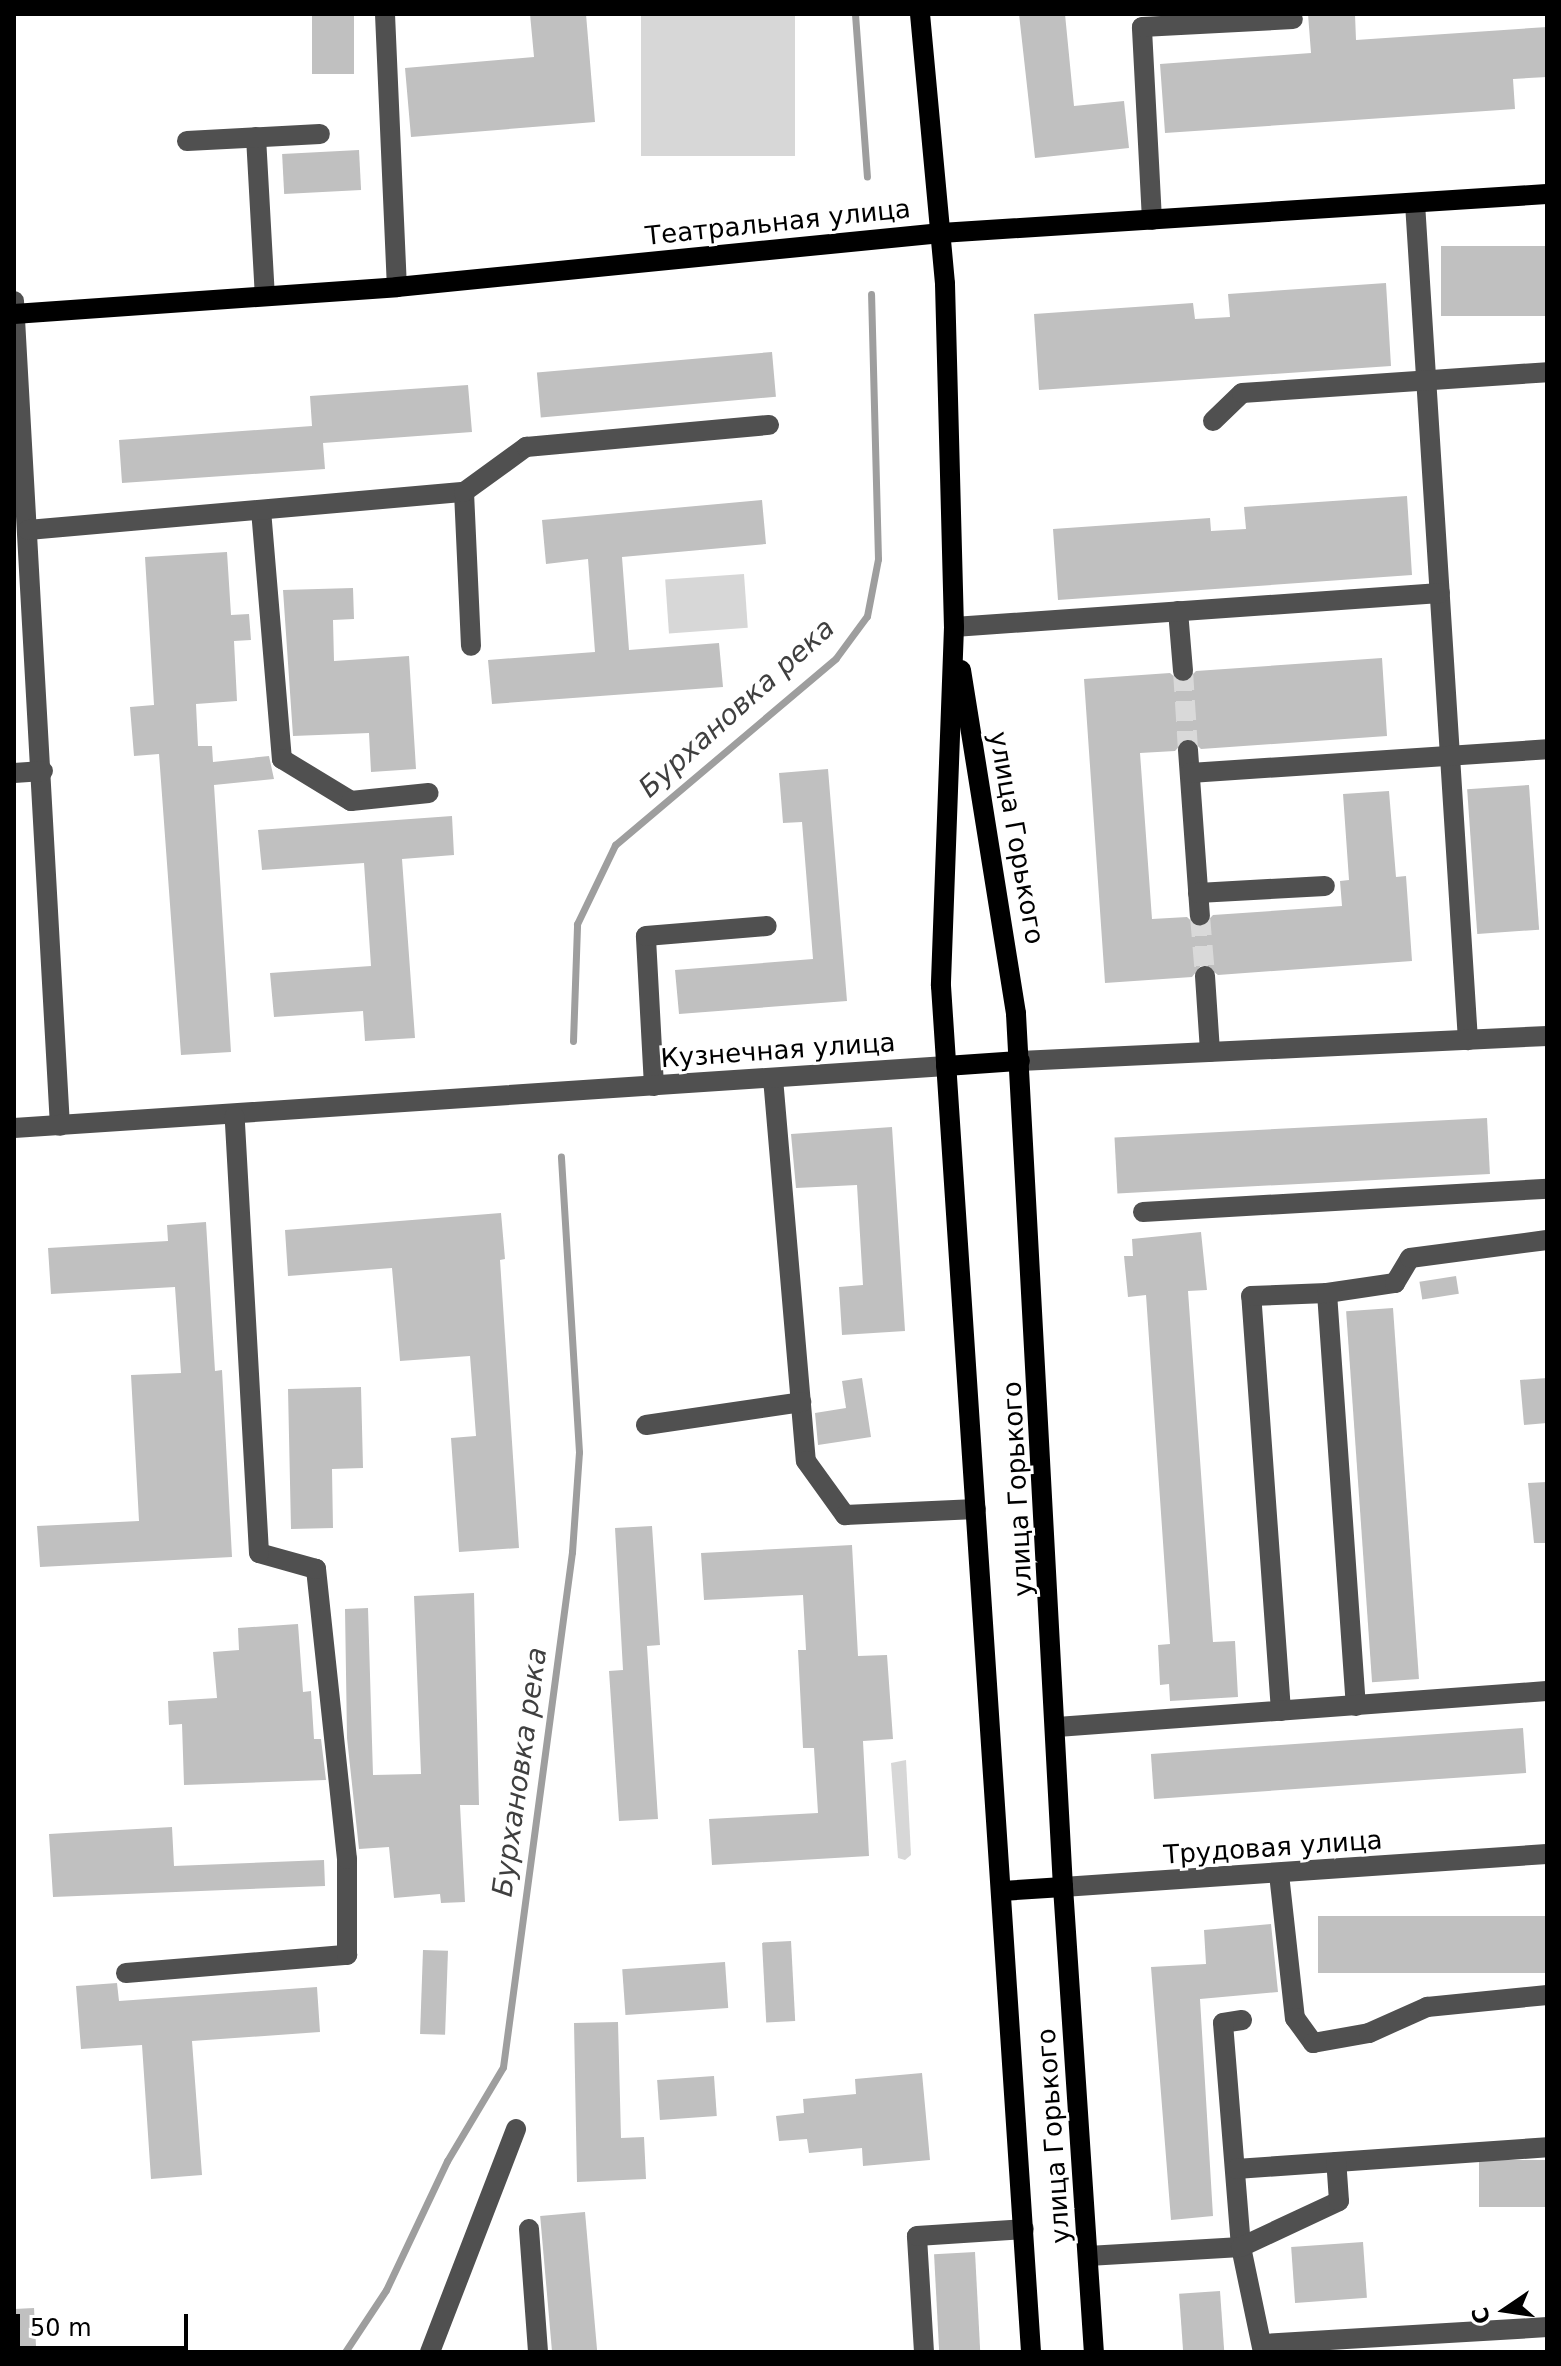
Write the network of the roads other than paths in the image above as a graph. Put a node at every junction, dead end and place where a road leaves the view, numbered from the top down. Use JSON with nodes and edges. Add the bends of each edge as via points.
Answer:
{"nodes":[{"id":1,"x":385,"y":14,"type":"edge"},
{"id":2,"x":920,"y":14,"type":"edge"},
{"id":3,"x":1293,"y":19,"type":"dead end"},
{"id":4,"x":320,"y":134,"type":"dead end"},
{"id":5,"x":256,"y":137,"type":"junction"},
{"id":6,"x":187,"y":141,"type":"dead end"},
{"id":7,"x":1547,"y":194,"type":"edge"},
{"id":8,"x":1415,"y":203,"type":"junction"},
{"id":9,"x":1152,"y":220,"type":"junction"},
{"id":10,"x":941,"y":233,"type":"junction"},
{"id":11,"x":397,"y":287,"type":"junction"},
{"id":12,"x":265,"y":296,"type":"junction"},
{"id":13,"x":14,"y":301,"type":"edge"},
{"id":14,"x":14,"y":314,"type":"edge"},
{"id":15,"x":1547,"y":372,"type":"edge"},
{"id":16,"x":1426,"y":380,"type":"junction"},
{"id":17,"x":1213,"y":421,"type":"dead end"},
{"id":18,"x":769,"y":425,"type":"dead end"},
{"id":19,"x":464,"y":492,"type":"junction"},
{"id":20,"x":261,"y":510,"type":"junction"},
{"id":21,"x":23,"y":543,"type":"edge"},
{"id":22,"x":1440,"y":593,"type":"junction"},
{"id":23,"x":1178,"y":611,"type":"junction"},
{"id":24,"x":954,"y":627,"type":"junction"},
{"id":25,"x":471,"y":646,"type":"dead end"},
{"id":26,"x":1183,"y":671,"type":"tunnel mouth"},
{"id":27,"x":1547,"y":749,"type":"edge"},
{"id":28,"x":1188,"y":750,"type":"tunnel mouth"},
{"id":29,"x":1450,"y":754,"type":"junction"},
{"id":30,"x":43,"y":771,"type":"junction"},
{"id":31,"x":14,"y":773,"type":"edge"},
{"id":32,"x":1190,"y":773,"type":"junction"},
{"id":33,"x":429,"y":793,"type":"dead end"},
{"id":34,"x":1325,"y":886,"type":"dead end"},
{"id":35,"x":1198,"y":893,"type":"junction"},
{"id":36,"x":1200,"y":916,"type":"tunnel mouth"},
{"id":37,"x":767,"y":926,"type":"dead end"},
{"id":38,"x":1205,"y":976,"type":"tunnel mouth"},
{"id":39,"x":1547,"y":1036,"type":"edge"},
{"id":40,"x":1468,"y":1040,"type":"junction"},
{"id":41,"x":1210,"y":1052,"type":"junction"},
{"id":42,"x":1020,"y":1061,"type":"junction"},
{"id":43,"x":946,"y":1066,"type":"junction"},
{"id":44,"x":773,"y":1078,"type":"junction"},
{"id":45,"x":654,"y":1086,"type":"junction"},
{"id":46,"x":235,"y":1117,"type":"junction"},
{"id":47,"x":60,"y":1126,"type":"junction"},
{"id":48,"x":14,"y":1128,"type":"edge"},
{"id":49,"x":1547,"y":1189,"type":"edge"},
{"id":50,"x":1143,"y":1212,"type":"dead end"},
{"id":51,"x":1547,"y":1240,"type":"edge"},
{"id":52,"x":1327,"y":1293,"type":"junction"},
{"id":53,"x":801,"y":1402,"type":"junction"},
{"id":54,"x":646,"y":1425,"type":"dead end"},
{"id":55,"x":976,"y":1509,"type":"junction"},
{"id":56,"x":1547,"y":1691,"type":"edge"},
{"id":57,"x":1356,"y":1706,"type":"junction"},
{"id":58,"x":1281,"y":1711,"type":"junction"},
{"id":59,"x":1057,"y":1727,"type":"junction"},
{"id":60,"x":1547,"y":1854,"type":"edge"},
{"id":61,"x":1279,"y":1874,"type":"junction"},
{"id":62,"x":1063,"y":1887,"type":"junction"},
{"id":63,"x":1002,"y":1891,"type":"junction"},
{"id":64,"x":126,"y":1973,"type":"dead end"},
{"id":65,"x":1547,"y":1995,"type":"edge"},
{"id":66,"x":1242,"y":2020,"type":"dead end"},
{"id":67,"x":516,"y":2129,"type":"dead end"},
{"id":68,"x":1547,"y":2147,"type":"edge"},
{"id":69,"x":1336,"y":2162,"type":"junction"},
{"id":70,"x":1236,"y":2169,"type":"junction"},
{"id":71,"x":529,"y":2229,"type":"dead end"},
{"id":72,"x":1024,"y":2229,"type":"junction"},
{"id":73,"x":1241,"y":2247,"type":"junction"},
{"id":74,"x":1088,"y":2256,"type":"junction"},
{"id":75,"x":1547,"y":2327,"type":"edge"},
{"id":76,"x":1263,"y":2348,"type":"edge"},
{"id":77,"x":430,"y":2352,"type":"edge"},
{"id":78,"x":538,"y":2352,"type":"edge"},
{"id":79,"x":924,"y":2352,"type":"edge"},
{"id":80,"x":1031,"y":2352,"type":"edge"},
{"id":81,"x":1094,"y":2352,"type":"edge"}],
"edges":[{"from":1,"to":11,"type":"street"},
{"from":2,"to":10,"type":"main road","name":"улица Горького"},
{"from":3,"to":9,"type":"street","via":[[1142,27]]},
{"from":4,"to":5,"type":"street"},
{"from":5,"to":6,"type":"street"},
{"from":5,"to":12,"type":"street"},
{"from":7,"to":8,"type":"main road","name":"Театральная улица"},
{"from":8,"to":9,"type":"main road","name":"Театральная улица"},
{"from":8,"to":16,"type":"street"},
{"from":9,"to":10,"type":"main road","name":"Театральная улица"},
{"from":10,"to":11,"type":"main road","name":"Театральная улица"},
{"from":10,"to":24,"type":"main road","name":"улица Горького"},
{"from":11,"to":12,"type":"main road","name":"Театральная улица"},
{"from":12,"to":14,"type":"main road","name":"Театральная улица"},
{"from":13,"to":14,"type":"street"},
{"from":14,"to":21,"type":"street"},
{"from":15,"to":16,"type":"street"},
{"from":16,"to":17,"type":"street","via":[[1242,393]]},
{"from":16,"to":22,"type":"street"},
{"from":18,"to":19,"type":"street","via":[[526,447]]},
{"from":19,"to":20,"type":"street"},
{"from":19,"to":25,"type":"street"},
{"from":20,"to":21,"type":"street"},
{"from":20,"to":33,"type":"street","via":[[282,759],[351,801]]},
{"from":21,"to":30,"type":"street"},
{"from":22,"to":23,"type":"street"},
{"from":22,"to":29,"type":"street"},
{"from":23,"to":24,"type":"street"},
{"from":23,"to":26,"type":"street"},
{"from":24,"to":42,"type":"main road","name":"улица Горького","via":[[1013,978]]},
{"from":24,"to":43,"type":"main road","name":"улица Горького","via":[[941,986]]},
{"from":27,"to":29,"type":"street"},
{"from":28,"to":32,"type":"street"},
{"from":29,"to":32,"type":"street"},
{"from":29,"to":40,"type":"street"},
{"from":30,"to":31,"type":"street"},
{"from":30,"to":47,"type":"street"},
{"from":32,"to":35,"type":"street"},
{"from":34,"to":35,"type":"street"},
{"from":35,"to":36,"type":"street"},
{"from":37,"to":45,"type":"street","via":[[646,936]]},
{"from":38,"to":41,"type":"street"},
{"from":39,"to":40,"type":"street","name":"Кузнечная улица"},
{"from":40,"to":41,"type":"street","name":"Кузнечная улица"},
{"from":41,"to":42,"type":"street","name":"Кузнечная улица"},
{"from":42,"to":43,"type":"main road","name":"Кузнечная улица"},
{"from":42,"to":59,"type":"main road","name":"улица Горького"},
{"from":43,"to":44,"type":"street","name":"Кузнечная улица"},
{"from":43,"to":55,"type":"main road","name":"улица Горького"},
{"from":44,"to":45,"type":"street","name":"Кузнечная улица"},
{"from":44,"to":53,"type":"street"},
{"from":45,"to":46,"type":"street","name":"Кузнечная улица"},
{"from":46,"to":47,"type":"street","name":"Кузнечная улица"},
{"from":46,"to":64,"type":"street","via":[[259,1553],[316,1569],[347,1859],[347,1955]]},
{"from":47,"to":48,"type":"street","name":"Кузнечная улица"},
{"from":49,"to":50,"type":"street"},
{"from":51,"to":52,"type":"street","via":[[1410,1258],[1395,1283]]},
{"from":52,"to":57,"type":"street"},
{"from":52,"to":58,"type":"street","via":[[1251,1296]]},
{"from":53,"to":54,"type":"street"},
{"from":53,"to":55,"type":"street","via":[[806,1461],[845,1515]]},
{"from":55,"to":63,"type":"main road","name":"улица Горького"},
{"from":56,"to":57,"type":"street"},
{"from":57,"to":58,"type":"street"},
{"from":58,"to":59,"type":"street"},
{"from":59,"to":62,"type":"main road","name":"улица Горького"},
{"from":60,"to":61,"type":"street","name":"Трудовая улица"},
{"from":61,"to":62,"type":"street","name":"Трудовая улица"},
{"from":61,"to":65,"type":"street","via":[[1295,2018],[1313,2043],[1369,2033],[1427,2007]]},
{"from":62,"to":63,"type":"main road","name":"Трудовая улица"},
{"from":62,"to":74,"type":"main road","name":"улица Горького"},
{"from":63,"to":72,"type":"main road","name":"улица Горького"},
{"from":66,"to":70,"type":"street","via":[[1223,2023]]},
{"from":67,"to":77,"type":"street"},
{"from":68,"to":69,"type":"street"},
{"from":69,"to":70,"type":"street"},
{"from":69,"to":73,"type":"street","via":[[1339,2201]]},
{"from":70,"to":73,"type":"street"},
{"from":71,"to":78,"type":"street"},
{"from":72,"to":79,"type":"street","via":[[917,2236]]},
{"from":72,"to":80,"type":"main road","name":"улица Горького"},
{"from":73,"to":74,"type":"street"},
{"from":73,"to":76,"type":"street"},
{"from":74,"to":81,"type":"main road","name":"улица Горького"},
{"from":75,"to":76,"type":"street"}]}
